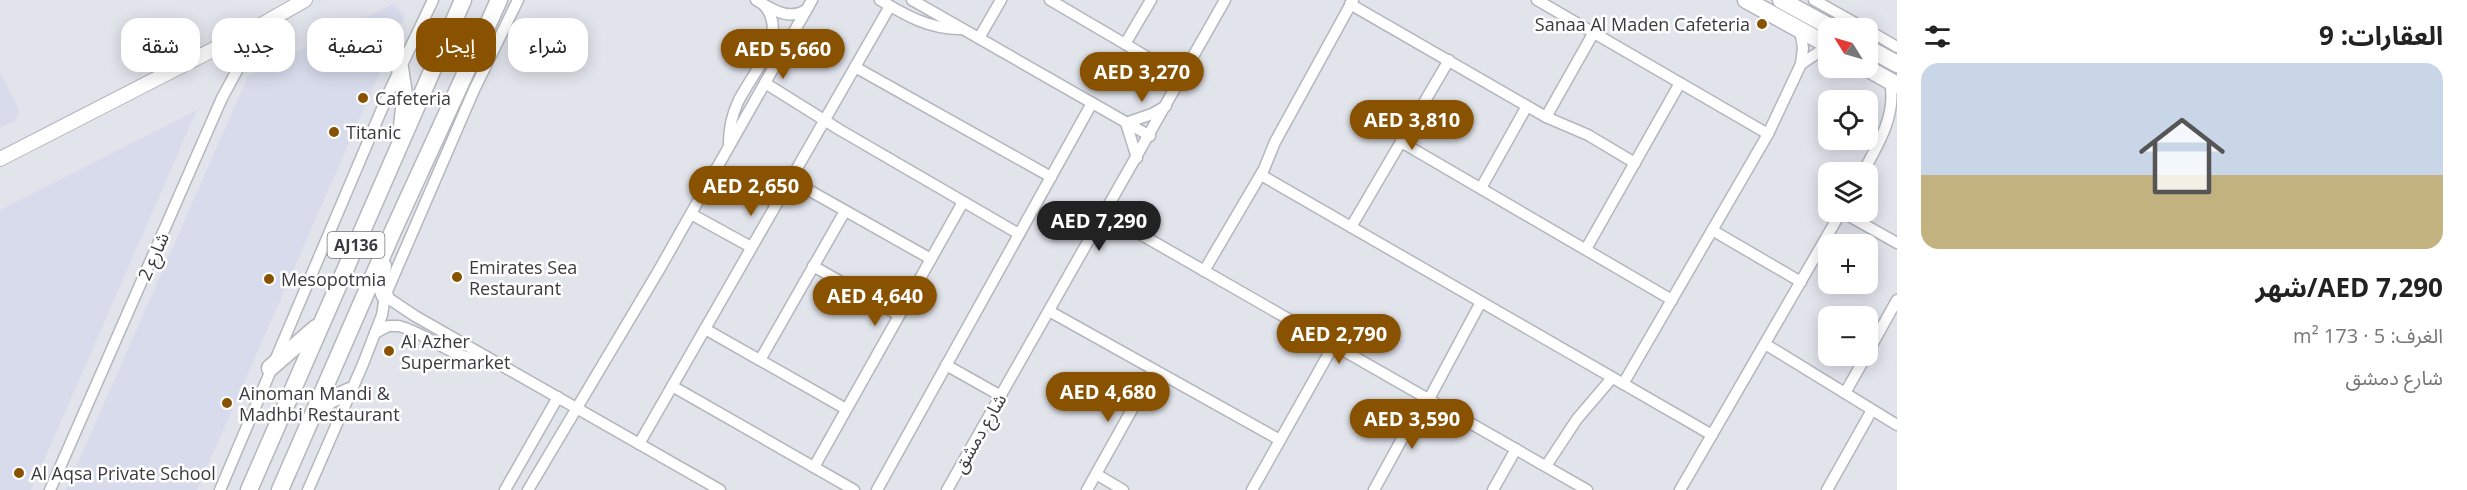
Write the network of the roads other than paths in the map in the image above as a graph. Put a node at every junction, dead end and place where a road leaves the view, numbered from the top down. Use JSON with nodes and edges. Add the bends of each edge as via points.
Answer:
{"nodes":[{"id":1,"x":305,"y":0,"type":"edge"},
{"id":2,"x":318,"y":0,"type":"edge"},
{"id":3,"x":433,"y":0,"type":"edge"},
{"id":4,"x":463,"y":0,"type":"edge"},
{"id":5,"x":518,"y":0,"type":"edge"},
{"id":6,"x":880,"y":0,"type":"edge"},
{"id":7,"x":912,"y":0,"type":"edge"},
{"id":8,"x":1001,"y":0,"type":"edge"},
{"id":9,"x":1050,"y":0,"type":"edge"},
{"id":10,"x":1076,"y":0,"type":"edge"},
{"id":11,"x":1150,"y":0,"type":"edge"},
{"id":12,"x":1225,"y":0,"type":"edge"},
{"id":13,"x":1539,"y":0,"type":"edge"},
{"id":14,"x":1746,"y":0,"type":"edge"},
{"id":15,"x":1781,"y":0,"type":"edge"},
{"id":16,"x":1814,"y":0,"type":"edge"},
{"id":17,"x":500,"y":2,"type":"edge"},
{"id":18,"x":760,"y":2,"type":"edge"},
{"id":19,"x":1351,"y":2,"type":"edge"},
{"id":20,"x":926,"y":4,"type":"edge"},
{"id":21,"x":809,"y":5,"type":"edge"},
{"id":22,"x":890,"y":6,"type":"junction"},
{"id":23,"x":289,"y":10,"type":"junction"},
{"id":24,"x":1070,"y":12,"type":"junction"},
{"id":25,"x":274,"y":18,"type":"edge"},
{"id":26,"x":1846,"y":18,"type":"edge"},
{"id":27,"x":1818,"y":20,"type":"edge"},
{"id":28,"x":963,"y":29,"type":"junction"},
{"id":29,"x":1800,"y":30,"type":"junction"},
{"id":30,"x":1594,"y":32,"type":"junction"},
{"id":31,"x":1878,"y":36,"type":"edge"},
{"id":32,"x":979,"y":38,"type":"junction"},
{"id":33,"x":1818,"y":40,"type":"edge"},
{"id":34,"x":1125,"y":44,"type":"junction"},
{"id":35,"x":1897,"y":47,"type":"edge"},
{"id":36,"x":212,"y":50,"type":"edge"},
{"id":37,"x":1818,"y":52,"type":"edge"},
{"id":38,"x":1878,"y":54,"type":"edge"},
{"id":39,"x":404,"y":60,"type":"edge"},
{"id":40,"x":1449,"y":60,"type":"junction"},
{"id":41,"x":1802,"y":64,"type":"junction"},
{"id":42,"x":1897,"y":64,"type":"edge"},
{"id":43,"x":855,"y":67,"type":"junction"},
{"id":44,"x":236,"y":72,"type":"edge"},
{"id":45,"x":398,"y":72,"type":"edge"},
{"id":46,"x":401,"y":72,"type":"edge"},
{"id":47,"x":1878,"y":74,"type":"edge"},
{"id":48,"x":1183,"y":78,"type":"junction"},
{"id":49,"x":765,"y":83,"type":"junction"},
{"id":50,"x":1680,"y":83,"type":"junction"},
{"id":51,"x":1894,"y":83,"type":"edge"},
{"id":52,"x":89,"y":97,"type":"dead end"},
{"id":53,"x":1092,"y":103,"type":"junction"},
{"id":54,"x":1167,"y":105,"type":"junction"},
{"id":55,"x":1527,"y":106,"type":"junction"},
{"id":56,"x":89,"y":113,"type":"junction"},
{"id":57,"x":1546,"y":117,"type":"junction"},
{"id":58,"x":1895,"y":117,"type":"edge"},
{"id":59,"x":824,"y":118,"type":"junction"},
{"id":60,"x":1126,"y":123,"type":"junction"},
{"id":61,"x":1768,"y":134,"type":"junction"},
{"id":62,"x":1150,"y":136,"type":"junction"},
{"id":63,"x":1401,"y":142,"type":"junction"},
{"id":64,"x":729,"y":144,"type":"junction"},
{"id":65,"x":400,"y":146,"type":"junction"},
{"id":66,"x":1137,"y":158,"type":"junction"},
{"id":67,"x":0,"y":159,"type":"edge"},
{"id":68,"x":1869,"y":162,"type":"edge"},
{"id":69,"x":1635,"y":163,"type":"junction"},
{"id":70,"x":716,"y":169,"type":"junction"},
{"id":71,"x":1261,"y":175,"type":"junction"},
{"id":72,"x":1051,"y":177,"type":"junction"},
{"id":73,"x":789,"y":180,"type":"junction"},
{"id":74,"x":1481,"y":188,"type":"junction"},
{"id":75,"x":963,"y":202,"type":"junction"},
{"id":76,"x":776,"y":203,"type":"junction"},
{"id":77,"x":845,"y":211,"type":"junction"},
{"id":78,"x":691,"y":214,"type":"junction"},
{"id":79,"x":1105,"y":214,"type":"junction"},
{"id":80,"x":1835,"y":222,"type":"edge"},
{"id":81,"x":1859,"y":222,"type":"edge"},
{"id":82,"x":1351,"y":227,"type":"junction"},
{"id":83,"x":1712,"y":230,"type":"junction"},
{"id":84,"x":1019,"y":234,"type":"junction"},
{"id":85,"x":388,"y":243,"type":"junction"},
{"id":86,"x":1897,"y":243,"type":"edge"},
{"id":87,"x":751,"y":247,"type":"junction"},
{"id":88,"x":1586,"y":249,"type":"junction"},
{"id":89,"x":931,"y":259,"type":"junction"},
{"id":90,"x":813,"y":266,"type":"junction"},
{"id":91,"x":1204,"y":271,"type":"junction"},
{"id":92,"x":1801,"y":282,"type":"junction"},
{"id":93,"x":385,"y":297,"type":"junction"},
{"id":94,"x":1672,"y":300,"type":"junction"},
{"id":95,"x":1897,"y":300,"type":"edge"},
{"id":96,"x":1481,"y":303,"type":"junction"},
{"id":97,"x":1049,"y":311,"type":"junction"},
{"id":98,"x":898,"y":315,"type":"junction"},
{"id":99,"x":321,"y":323,"type":"junction"},
{"id":100,"x":705,"y":329,"type":"junction"},
{"id":101,"x":375,"y":333,"type":"junction"},
{"id":102,"x":1878,"y":334,"type":"edge"},
{"id":103,"x":1766,"y":344,"type":"junction"},
{"id":104,"x":1333,"y":346,"type":"junction"},
{"id":105,"x":492,"y":360,"type":"junction"},
{"id":106,"x":760,"y":360,"type":"junction"},
{"id":107,"x":946,"y":365,"type":"junction"},
{"id":108,"x":1860,"y":366,"type":"edge"},
{"id":109,"x":270,"y":368,"type":"junction"},
{"id":110,"x":1154,"y":370,"type":"junction"},
{"id":111,"x":1612,"y":378,"type":"junction"},
{"id":112,"x":1623,"y":384,"type":"junction"},
{"id":113,"x":672,"y":386,"type":"junction"},
{"id":114,"x":350,"y":391,"type":"junction"},
{"id":115,"x":1845,"y":393,"type":"junction"},
{"id":116,"x":1001,"y":396,"type":"junction"},
{"id":117,"x":558,"y":397,"type":"junction"},
{"id":118,"x":1427,"y":398,"type":"junction"},
{"id":119,"x":578,"y":408,"type":"junction"},
{"id":120,"x":846,"y":408,"type":"junction"},
{"id":121,"x":1872,"y":410,"type":"junction"},
{"id":122,"x":314,"y":415,"type":"junction"},
{"id":123,"x":543,"y":425,"type":"junction"},
{"id":124,"x":1897,"y":425,"type":"edge"},
{"id":125,"x":1712,"y":435,"type":"junction"},
{"id":126,"x":561,"y":436,"type":"junction"},
{"id":127,"x":1280,"y":440,"type":"junction"},
{"id":128,"x":639,"y":444,"type":"junction"},
{"id":129,"x":1516,"y":449,"type":"junction"},
{"id":130,"x":1546,"y":466,"type":"junction"},
{"id":131,"x":814,"y":467,"type":"junction"},
{"id":132,"x":1096,"y":474,"type":"junction"},
{"id":133,"x":50,"y":490,"type":"edge"},
{"id":134,"x":220,"y":490,"type":"edge"},
{"id":135,"x":249,"y":490,"type":"edge"},
{"id":136,"x":280,"y":490,"type":"edge"},
{"id":137,"x":308,"y":490,"type":"edge"},
{"id":138,"x":506,"y":490,"type":"edge"},
{"id":139,"x":528,"y":490,"type":"edge"},
{"id":140,"x":720,"y":490,"type":"edge"},
{"id":141,"x":854,"y":490,"type":"edge"},
{"id":142,"x":877,"y":490,"type":"edge"},
{"id":143,"x":947,"y":490,"type":"edge"},
{"id":144,"x":1087,"y":490,"type":"edge"},
{"id":145,"x":1123,"y":490,"type":"edge"},
{"id":146,"x":1252,"y":490,"type":"edge"},
{"id":147,"x":1374,"y":490,"type":"edge"},
{"id":148,"x":1493,"y":490,"type":"edge"},
{"id":149,"x":1587,"y":490,"type":"edge"},
{"id":150,"x":1680,"y":490,"type":"edge"},
{"id":151,"x":1827,"y":490,"type":"edge"}],
"edges":[{"from":1,"to":23,"type":"street"},
{"from":2,"to":23,"type":"street"},
{"from":3,"to":39,"type":"street"},
{"from":4,"to":65,"type":"main road","number":"AJ136"},
{"from":5,"to":93,"type":"street","via":[[474,90]]},
{"from":6,"to":22,"type":"street"},
{"from":7,"to":20,"type":"street"},
{"from":8,"to":32,"type":"street"},
{"from":9,"to":24,"type":"street"},
{"from":10,"to":24,"type":"street"},
{"from":11,"to":34,"type":"street"},
{"from":12,"to":48,"type":"street","name":"شارع دمشق"},
{"from":13,"to":30,"type":"street"},
{"from":14,"to":29,"type":"main road"},
{"from":15,"to":27,"type":"main road"},
{"from":16,"to":26,"type":"street"},
{"from":17,"to":85,"type":"main road","number":"AJ136"},
{"from":18,"to":21,"type":"street","via":[[789,15]]},
{"from":18,"to":64,"type":"street","via":[[774,21],[774,34],[734,111]]},
{"from":19,"to":40,"type":"street"},
{"from":19,"to":71,"type":"street"},
{"from":20,"to":28,"type":"street"},
{"from":21,"to":49,"type":"street"},
{"from":22,"to":28,"type":"street","via":[[931,25]]},
{"from":22,"to":43,"type":"street"},
{"from":23,"to":25,"type":"street"},
{"from":24,"to":34,"type":"street"},
{"from":28,"to":32,"type":"street"},
{"from":29,"to":33,"type":"main road"},
{"from":29,"to":41,"type":"street"},
{"from":30,"to":50,"type":"street"},
{"from":30,"to":57,"type":"street"},
{"from":31,"to":35,"type":"street"},
{"from":32,"to":53,"type":"street"},
{"from":34,"to":48,"type":"street"},
{"from":36,"to":56,"type":"street"},
{"from":37,"to":41,"type":"street"},
{"from":38,"to":42,"type":"main road"},
{"from":40,"to":55,"type":"street"},
{"from":40,"to":63,"type":"street"},
{"from":41,"to":61,"type":"street"},
{"from":43,"to":59,"type":"street"},
{"from":43,"to":72,"type":"street"},
{"from":44,"to":133,"type":"street","name":"شارع 2"},
{"from":45,"to":109,"type":"street"},
{"from":46,"to":65,"type":"main road","via":[[405,100]]},
{"from":47,"to":51,"type":"main road"},
{"from":48,"to":54,"type":"street","name":"شارع دمشق"},
{"from":49,"to":59,"type":"street"},
{"from":49,"to":64,"type":"street"},
{"from":50,"to":61,"type":"street"},
{"from":50,"to":69,"type":"street"},
{"from":51,"to":58,"type":"street"},
{"from":52,"to":56,"type":"street"},
{"from":53,"to":60,"type":"street"},
{"from":53,"to":72,"type":"street"},
{"from":54,"to":60,"type":"street"},
{"from":54,"to":62,"type":"street","name":"شارع دمشق"},
{"from":55,"to":57,"type":"street"},
{"from":55,"to":74,"type":"street"},
{"from":56,"to":67,"type":"street"},
{"from":57,"to":69,"type":"street","via":[[1588,135]]},
{"from":58,"to":68,"type":"street"},
{"from":59,"to":73,"type":"street"},
{"from":59,"to":75,"type":"street"},
{"from":60,"to":62,"type":"street"},
{"from":60,"to":66,"type":"street"},
{"from":61,"to":83,"type":"street"},
{"from":62,"to":66,"type":"street","name":"شارع دمشق"},
{"from":63,"to":74,"type":"street"},
{"from":63,"to":82,"type":"street"},
{"from":64,"to":70,"type":"street"},
{"from":65,"to":99,"type":"main road","number":"AJ136"},
{"from":66,"to":79,"type":"street","name":"شارع دمشق"},
{"from":69,"to":88,"type":"street"},
{"from":70,"to":76,"type":"street"},
{"from":70,"to":78,"type":"street"},
{"from":71,"to":82,"type":"street"},
{"from":71,"to":91,"type":"street"},
{"from":72,"to":84,"type":"street"},
{"from":73,"to":76,"type":"street"},
{"from":73,"to":77,"type":"street"},
{"from":74,"to":88,"type":"street"},
{"from":75,"to":84,"type":"street"},
{"from":75,"to":89,"type":"street"},
{"from":76,"to":87,"type":"street"},
{"from":77,"to":89,"type":"street"},
{"from":77,"to":90,"type":"street"},
{"from":78,"to":87,"type":"street"},
{"from":78,"to":119,"type":"street"},
{"from":79,"to":91,"type":"street"},
{"from":79,"to":97,"type":"street","name":"شارع دمشق"},
{"from":80,"to":92,"type":"street"},
{"from":81,"to":86,"type":"street"},
{"from":82,"to":96,"type":"street"},
{"from":83,"to":92,"type":"street"},
{"from":83,"to":94,"type":"street"},
{"from":84,"to":107,"type":"street"},
{"from":85,"to":93,"type":"main road","via":[[380,282]]},
{"from":85,"to":122,"type":"main road","number":"AJ136"},
{"from":87,"to":100,"type":"street"},
{"from":88,"to":94,"type":"street"},
{"from":89,"to":98,"type":"street"},
{"from":90,"to":98,"type":"street"},
{"from":90,"to":106,"type":"street"},
{"from":91,"to":104,"type":"street"},
{"from":92,"to":103,"type":"street"},
{"from":93,"to":101,"type":"street"},
{"from":93,"to":105,"type":"street"},
{"from":94,"to":112,"type":"street"},
{"from":95,"to":102,"type":"street"},
{"from":96,"to":111,"type":"street"},
{"from":96,"to":118,"type":"street"},
{"from":97,"to":110,"type":"street"},
{"from":97,"to":116,"type":"street","name":"شارع دمشق"},
{"from":98,"to":120,"type":"street"},
{"from":99,"to":109,"type":"main road"},
{"from":99,"to":135,"type":"main road","number":"AJ136"},
{"from":100,"to":106,"type":"street"},
{"from":100,"to":113,"type":"street"},
{"from":101,"to":105,"type":"street","via":[[388,326],[399,326],[457,355]]},
{"from":101,"to":114,"type":"street"},
{"from":103,"to":115,"type":"street"},
{"from":103,"to":125,"type":"street"},
{"from":104,"to":118,"type":"street"},
{"from":104,"to":127,"type":"street"},
{"from":105,"to":117,"type":"street"},
{"from":106,"to":120,"type":"street"},
{"from":107,"to":116,"type":"street"},
{"from":107,"to":142,"type":"street"},
{"from":108,"to":115,"type":"street"},
{"from":109,"to":134,"type":"street"},
{"from":110,"to":127,"type":"street"},
{"from":110,"to":132,"type":"street"},
{"from":111,"to":112,"type":"street"},
{"from":111,"to":130,"type":"street","via":[[1577,418]]},
{"from":112,"to":125,"type":"street"},
{"from":113,"to":128,"type":"street"},
{"from":113,"to":131,"type":"street"},
{"from":114,"to":122,"type":"main road","via":[[330,400]]},
{"from":114,"to":137,"type":"street"},
{"from":115,"to":121,"type":"street"},
{"from":116,"to":143,"type":"street","name":"شارع دمشق"},
{"from":117,"to":119,"type":"street"},
{"from":117,"to":123,"type":"street"},
{"from":118,"to":129,"type":"street"},
{"from":118,"to":147,"type":"street"},
{"from":119,"to":126,"type":"street"},
{"from":119,"to":128,"type":"street"},
{"from":120,"to":131,"type":"street"},
{"from":121,"to":124,"type":"street"},
{"from":121,"to":151,"type":"street"},
{"from":122,"to":136,"type":"main road","number":"AJ136"},
{"from":123,"to":126,"type":"street"},
{"from":123,"to":138,"type":"street"},
{"from":125,"to":150,"type":"street"},
{"from":126,"to":139,"type":"street"},
{"from":127,"to":146,"type":"street"},
{"from":128,"to":140,"type":"street"},
{"from":129,"to":130,"type":"street"},
{"from":129,"to":148,"type":"street"},
{"from":130,"to":149,"type":"street"},
{"from":131,"to":141,"type":"street"},
{"from":132,"to":144,"type":"street"},
{"from":132,"to":145,"type":"street"}]}
